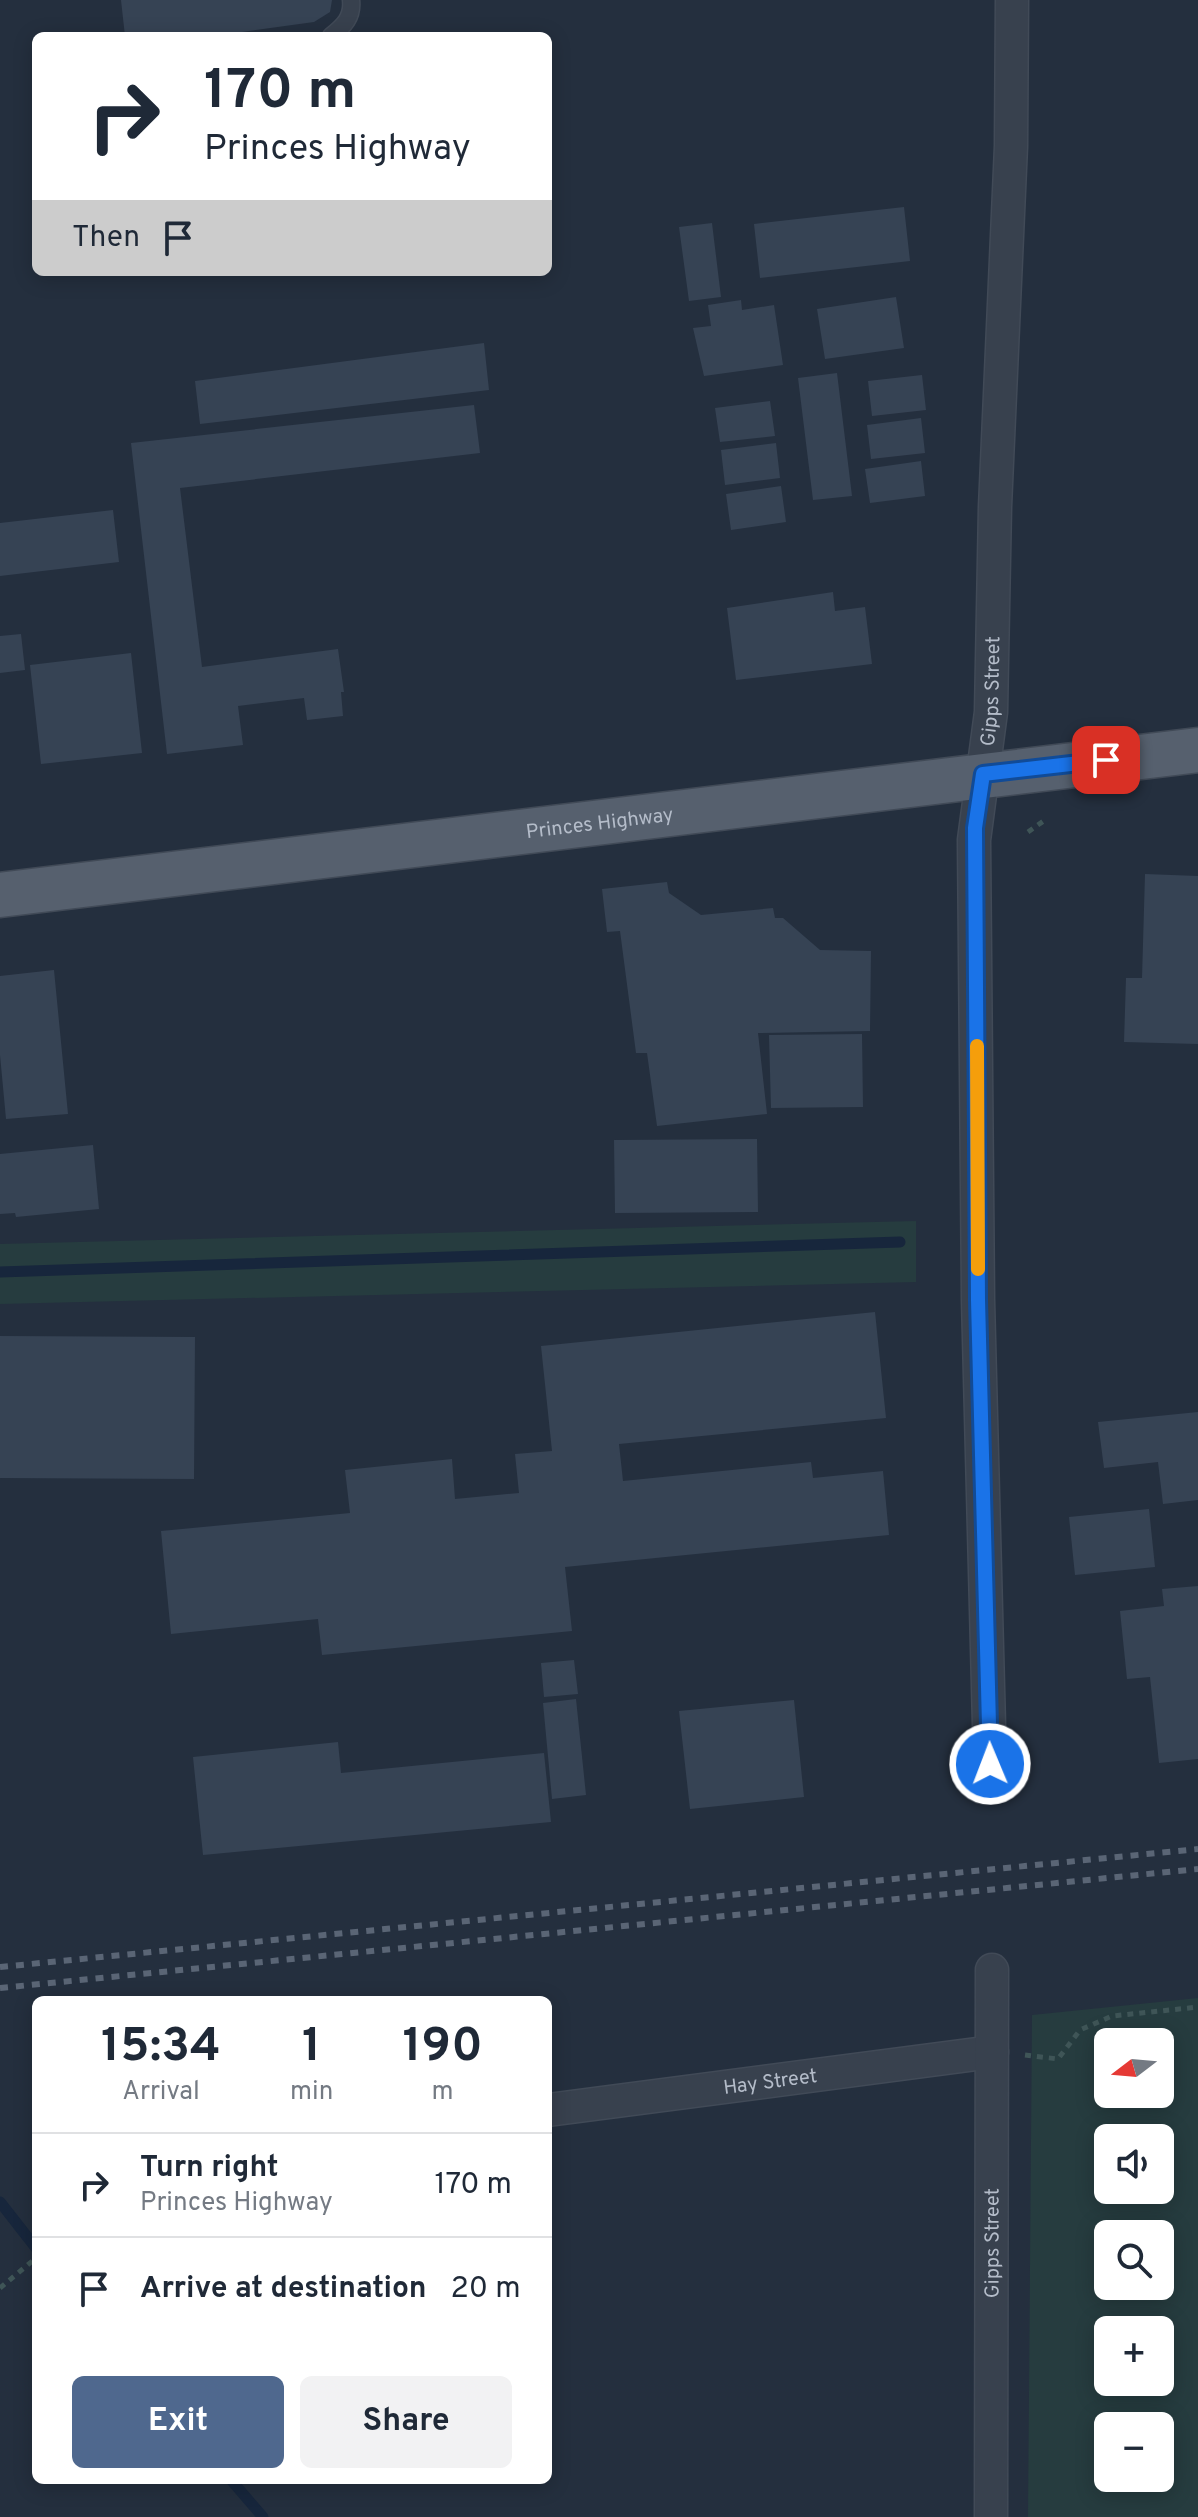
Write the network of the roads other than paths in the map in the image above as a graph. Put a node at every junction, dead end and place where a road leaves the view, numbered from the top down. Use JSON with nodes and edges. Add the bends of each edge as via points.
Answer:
{"nodes":[{"id":1,"x":351,"y":0,"type":"edge"},
{"id":2,"x":1012,"y":0,"type":"edge"},
{"id":3,"x":336,"y":32,"type":"edge"},
{"id":4,"x":1198,"y":750,"type":"edge"},
{"id":5,"x":983,"y":774,"type":"junction"},
{"id":6,"x":0,"y":895,"type":"edge"},
{"id":7,"x":990,"y":1764,"type":"dead end"},
{"id":8,"x":992,"y":1970,"type":"dead end"},
{"id":9,"x":992,"y":2052,"type":"junction"},
{"id":10,"x":552,"y":2109,"type":"edge"},
{"id":11,"x":991,"y":2517,"type":"edge"}],
"edges":[{"from":1,"to":3,"type":"lane","via":[[352,11]]},
{"from":2,"to":5,"type":"street","name":"Gipps Street","via":[[991,712]]},
{"from":4,"to":5,"type":"main road","name":"Princes Highway"},
{"from":5,"to":6,"type":"main road","name":"Princes Highway"},
{"from":5,"to":7,"type":"street","name":"Gipps Street","via":[[974,840]]},
{"from":8,"to":9,"type":"street","name":"Gipps Street"},
{"from":9,"to":10,"type":"street","name":"Hay Street"},
{"from":9,"to":11,"type":"street","name":"Gipps Street"}]}
